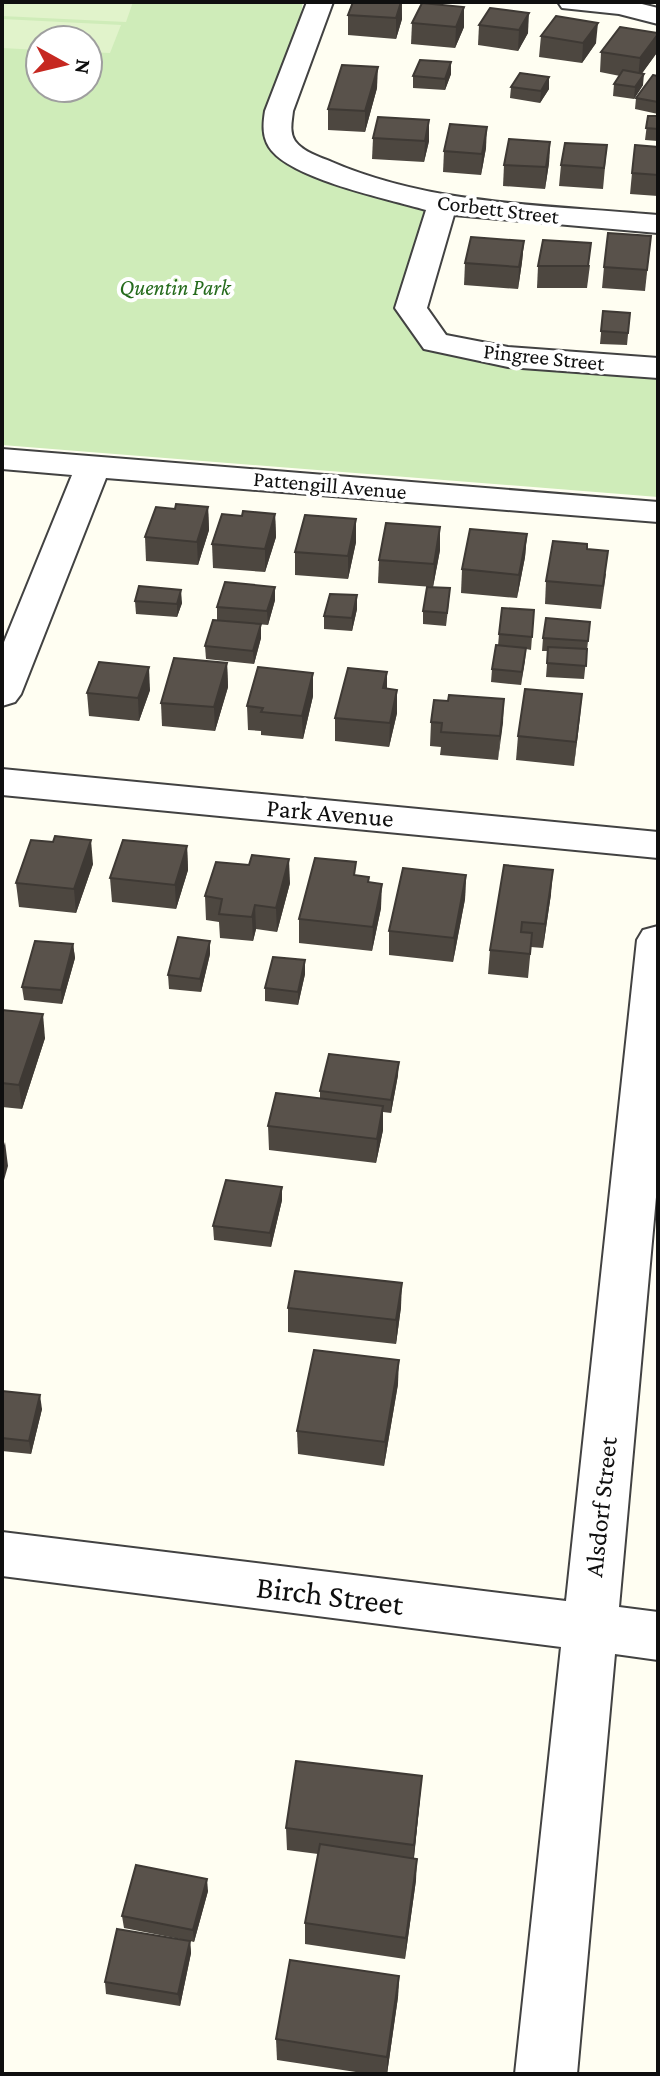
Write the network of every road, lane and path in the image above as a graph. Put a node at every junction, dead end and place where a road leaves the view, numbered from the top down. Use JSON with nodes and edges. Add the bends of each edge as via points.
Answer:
{"nodes":[{"id":1,"x":320,"y":2,"type":"edge"},
{"id":2,"x":571,"y":2,"type":"edge"},
{"id":3,"x":619,"y":6,"type":"junction"},
{"id":4,"x":658,"y":7,"type":"edge"},
{"id":5,"x":658,"y":16,"type":"edge"},
{"id":6,"x":442,"y":205,"type":"junction"},
{"id":7,"x":658,"y":224,"type":"edge"},
{"id":8,"x":658,"y":368,"type":"edge"},
{"id":9,"x":2,"y":459,"type":"edge"},
{"id":10,"x":93,"y":466,"type":"junction"},
{"id":11,"x":658,"y":512,"type":"edge"},
{"id":12,"x":2,"y":694,"type":"edge"},
{"id":13,"x":2,"y":782,"type":"edge"},
{"id":14,"x":658,"y":845,"type":"edge"},
{"id":15,"x":658,"y":940,"type":"edge"},
{"id":16,"x":2,"y":1554,"type":"edge"},
{"id":17,"x":589,"y":1627,"type":"junction"},
{"id":18,"x":658,"y":1636,"type":"edge"},
{"id":19,"x":546,"y":2074,"type":"edge"}],
"edges":[{"from":1,"to":6,"type":"street","name":"Corbett Street","via":[[279,111],[282,145],[337,175]]},
{"from":2,"to":3,"type":"street"},
{"from":3,"to":4,"type":"street"},
{"from":3,"to":5,"type":"street"},
{"from":6,"to":7,"type":"street","name":"Corbett Street"},
{"from":6,"to":8,"type":"street","name":"Pingree Street","via":[[411,308],[435,342],[508,357]]},
{"from":9,"to":10,"type":"street","name":"Pattengill Avenue"},
{"from":10,"to":11,"type":"street","name":"Pattengill Avenue"},
{"from":10,"to":12,"type":"street"},
{"from":13,"to":14,"type":"street","name":"Park Avenue"},
{"from":15,"to":17,"type":"street","name":"Alsdorf Street"},
{"from":16,"to":17,"type":"street","name":"Birch Street"},
{"from":17,"to":18,"type":"street","name":"Birch Street"},
{"from":17,"to":19,"type":"street","name":"Alsdorf Street"}]}
